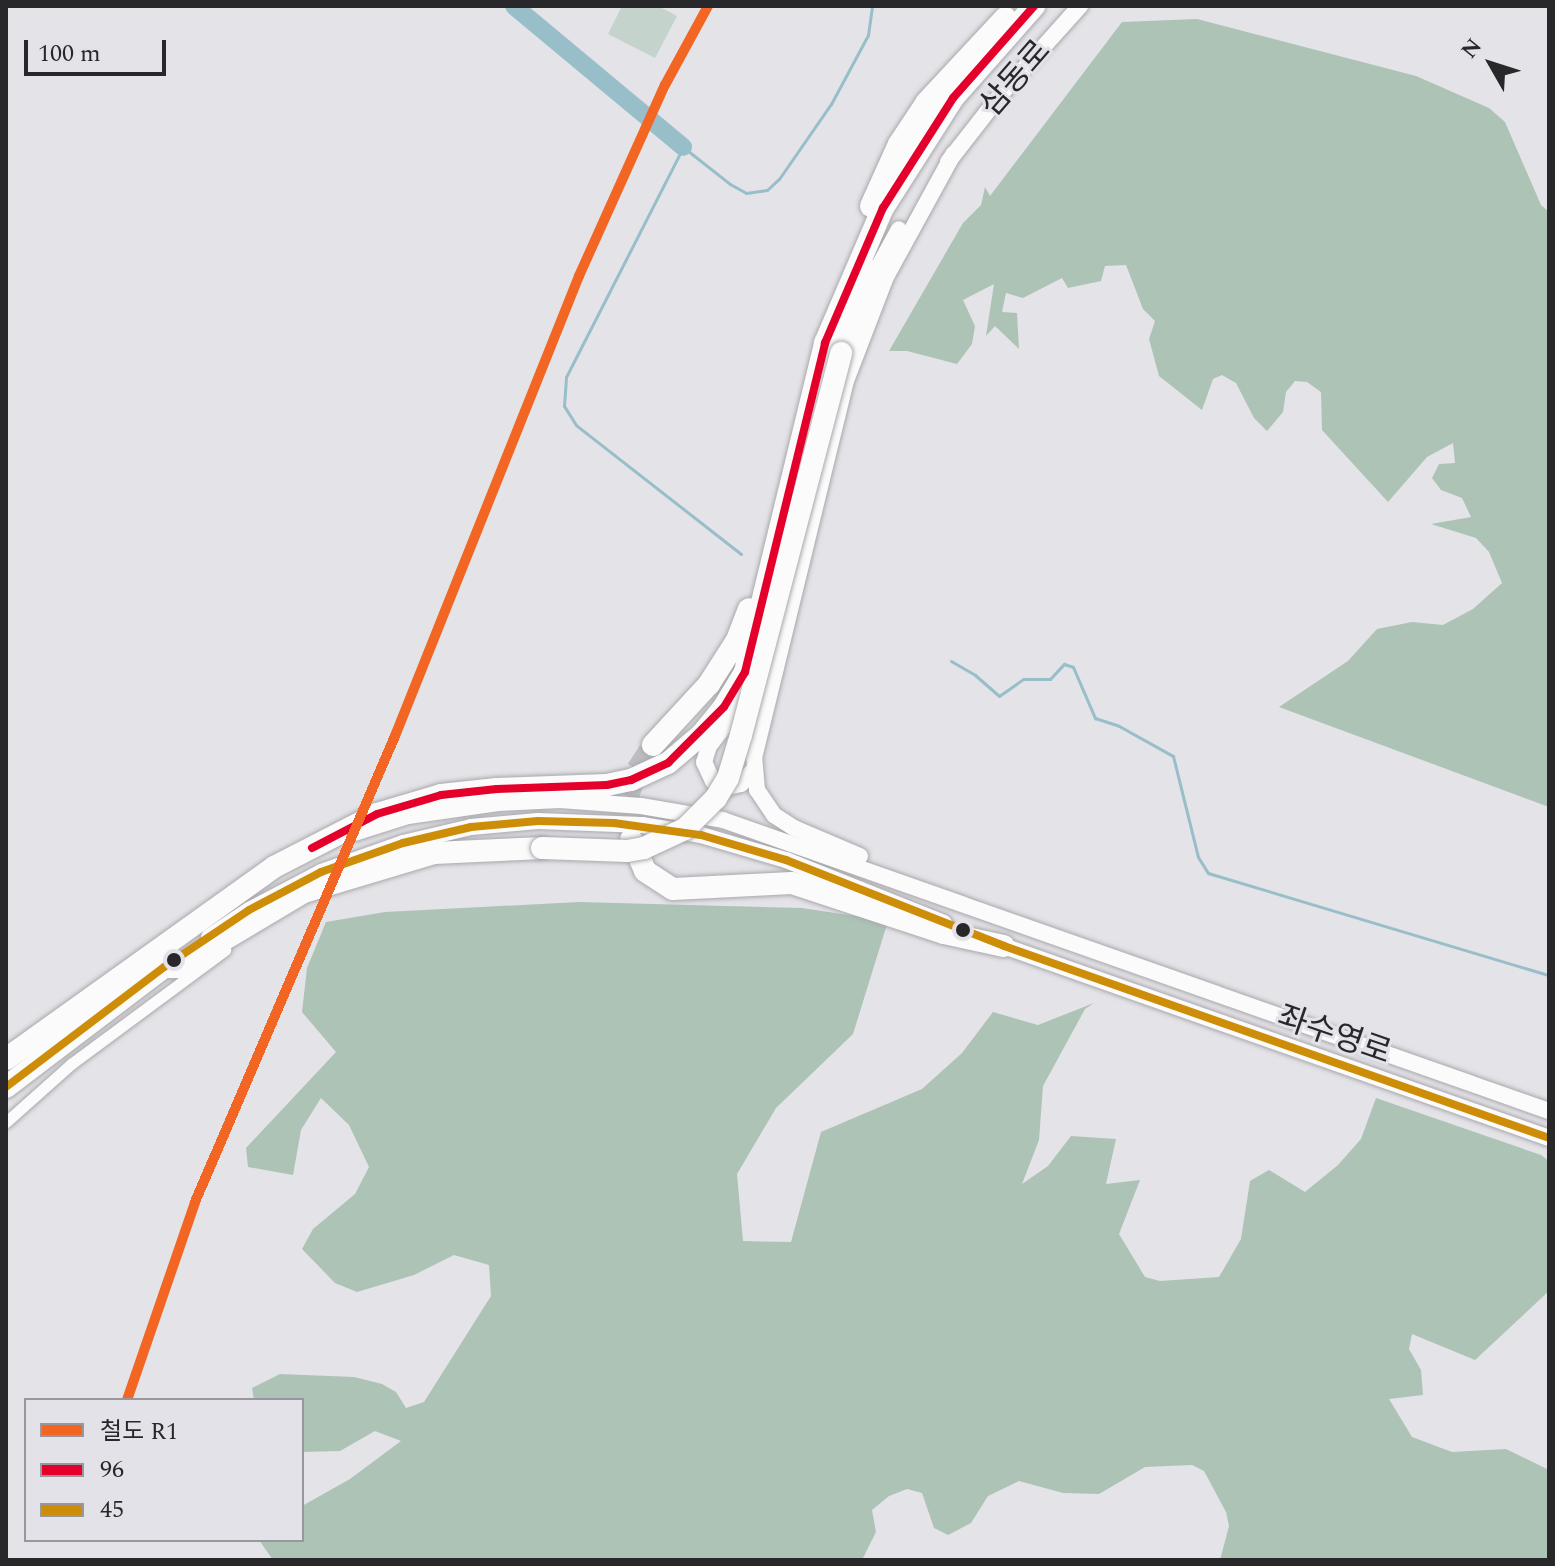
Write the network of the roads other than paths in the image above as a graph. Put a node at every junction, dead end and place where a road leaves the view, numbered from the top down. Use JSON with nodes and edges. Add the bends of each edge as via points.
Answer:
{"nodes":[{"id":1,"x":1002,"y":6,"type":"edge"},
{"id":2,"x":1018,"y":6,"type":"edge"},
{"id":3,"x":1034,"y":6,"type":"edge"},
{"id":4,"x":1053,"y":6,"type":"edge"},
{"id":5,"x":1080,"y":6,"type":"edge"},
{"id":6,"x":993,"y":50,"type":"junction"},
{"id":7,"x":954,"y":153,"type":"junction"},
{"id":8,"x":861,"y":298,"type":"junction"},
{"id":9,"x":833,"y":348,"type":"junction"},
{"id":10,"x":776,"y":533,"type":"junction"},
{"id":11,"x":745,"y":672,"type":"junction"},
{"id":12,"x":653,"y":745,"type":"tunnel mouth"},
{"id":13,"x":753,"y":770,"type":"junction"},
{"id":14,"x":332,"y":838,"type":"junction"},
{"id":15,"x":631,"y":839,"type":"tunnel mouth"},
{"id":16,"x":932,"y":894,"type":"junction"},
{"id":17,"x":256,"y":931,"type":"dead end"},
{"id":18,"x":1004,"y":946,"type":"junction"},
{"id":19,"x":181,"y":968,"type":"junction"},
{"id":20,"x":6,"y":1059,"type":"edge"},
{"id":21,"x":6,"y":1087,"type":"edge"},
{"id":22,"x":1549,"y":1111,"type":"edge"},
{"id":23,"x":6,"y":1122,"type":"edge"},
{"id":24,"x":1549,"y":1138,"type":"edge"}],
"edges":[{"from":1,"to":6,"type":"highway"},
{"from":2,"to":6,"type":"highway"},
{"from":3,"to":6,"type":"highway"},
{"from":4,"to":6,"type":"highway"},
{"from":5,"to":7,"type":"street","name":"삼동로"},
{"from":6,"to":8,"type":"highway","via":[[874,260]]},
{"from":6,"to":9,"type":"highway","via":[[945,109],[883,208]]},
{"from":7,"to":8,"type":"street","via":[[902,225]]},
{"from":7,"to":13,"type":"street","via":[[886,277],[846,381]]},
{"from":8,"to":9,"type":"highway"},
{"from":9,"to":10,"type":"highway"},
{"from":9,"to":19,"type":"highway","bridge":true,"via":[[741,735],[728,778],[691,825],[627,851],[434,853],[304,892]]},
{"from":10,"to":11,"type":"highway"},
{"from":10,"to":12,"type":"highway","via":[[730,652],[701,694]]},
{"from":11,"to":13,"type":"street","via":[[743,701],[709,746],[704,762],[713,781],[728,787],[741,784]]},
{"from":11,"to":14,"type":"highway","via":[[702,734],[654,771],[607,785],[441,795],[377,814]]},
{"from":13,"to":16,"type":"street","via":[[759,796],[786,824],[906,876]]},
{"from":14,"to":16,"type":"street","name":"좌수영로","via":[[408,816],[498,803],[560,800],[641,806],[747,827]]},
{"from":14,"to":20,"type":"highway","via":[[226,899]]},
{"from":15,"to":18,"type":"highway","via":[[645,871],[673,889],[761,882],[801,885],[944,933]]},
{"from":16,"to":22,"type":"street","name":"좌수영로"},
{"from":17,"to":19,"type":"street"},
{"from":18,"to":19,"type":"street","name":"좌수영로","via":[[786,860],[701,835],[642,825],[538,821],[437,834],[321,872],[249,910]]},
{"from":18,"to":24,"type":"street","name":"좌수영로"},
{"from":19,"to":21,"type":"highway"},
{"from":19,"to":23,"type":"street"}]}
